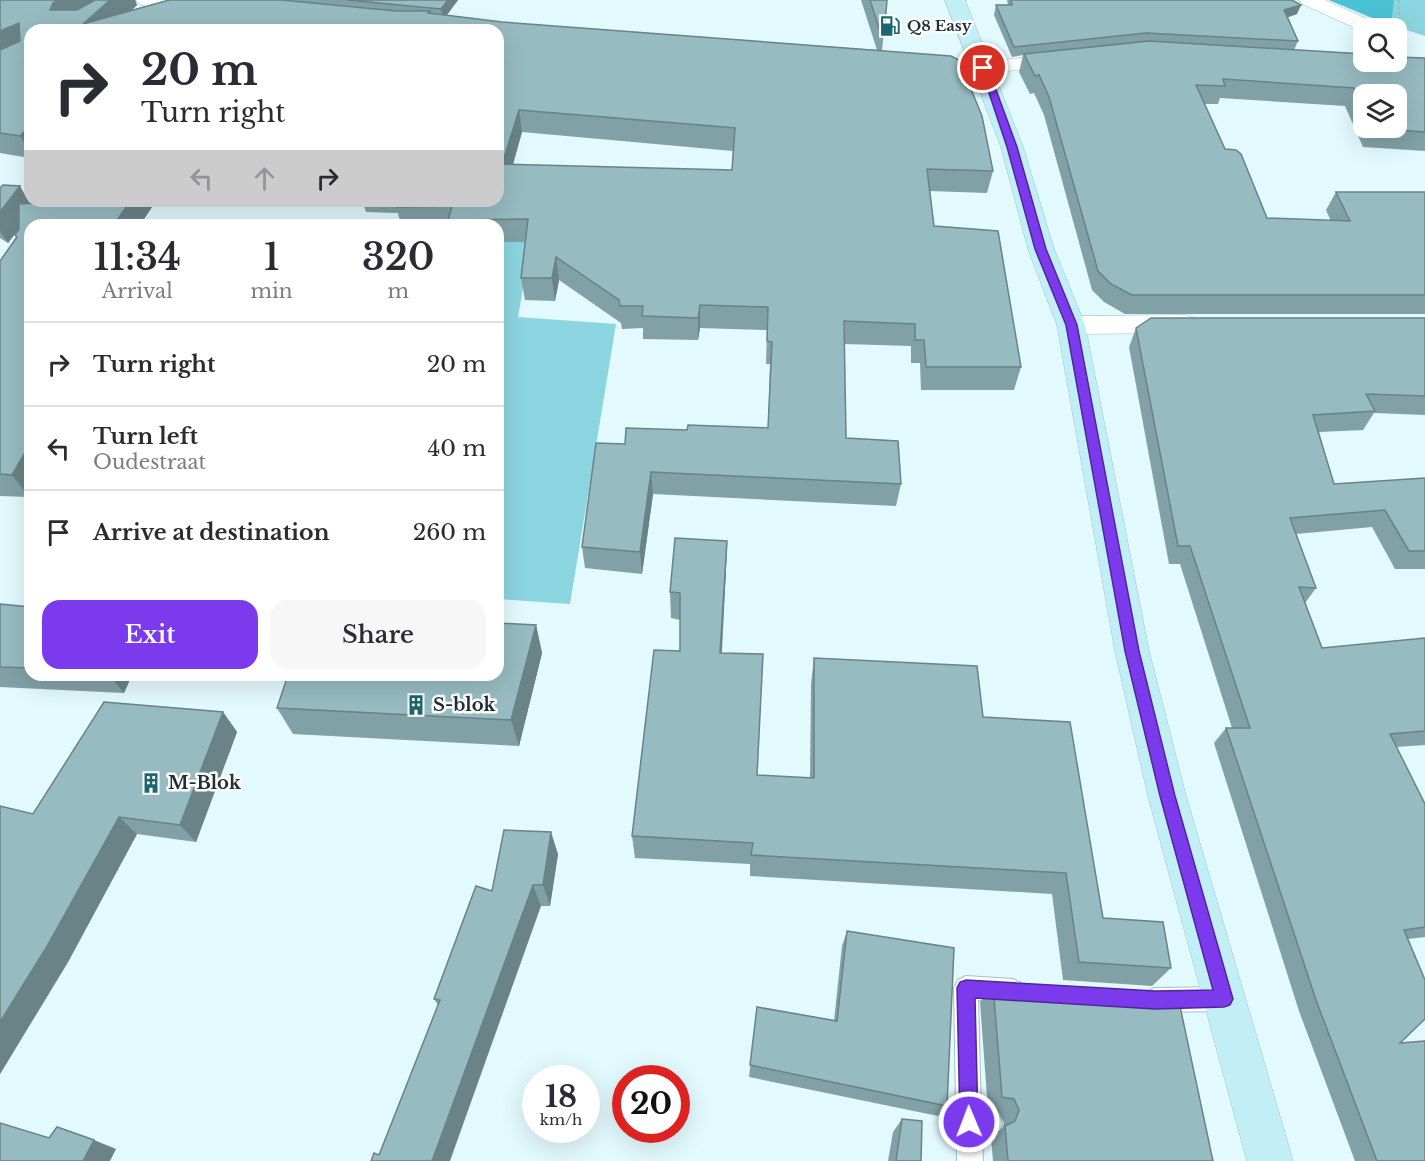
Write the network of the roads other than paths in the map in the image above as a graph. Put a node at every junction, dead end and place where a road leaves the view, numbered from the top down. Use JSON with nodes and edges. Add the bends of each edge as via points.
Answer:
{"nodes":[{"id":1,"x":146,"y":0,"type":"edge"},
{"id":2,"x":955,"y":0,"type":"edge"},
{"id":3,"x":1309,"y":0,"type":"edge"},
{"id":4,"x":193,"y":4,"type":"junction"},
{"id":5,"x":228,"y":8,"type":"edge"},
{"id":6,"x":1353,"y":20,"type":"edge"},
{"id":7,"x":180,"y":21,"type":"edge"},
{"id":8,"x":1088,"y":57,"type":"edge"},
{"id":9,"x":895,"y":66,"type":"edge"},
{"id":10,"x":983,"y":68,"type":"junction"},
{"id":11,"x":1215,"y":324,"type":"edge"},
{"id":12,"x":1071,"y":325,"type":"junction"},
{"id":13,"x":1037,"y":993,"type":"edge"},
{"id":14,"x":1131,"y":999,"type":"edge"},
{"id":15,"x":1224,"y":999,"type":"junction"},
{"id":16,"x":970,"y":1161,"type":"edge"},
{"id":17,"x":1270,"y":1161,"type":"edge"}],
"edges":[{"from":1,"to":4,"type":"street"},
{"from":2,"to":10,"type":"street"},
{"from":3,"to":6,"type":"street"},
{"from":4,"to":5,"type":"street"},
{"from":4,"to":7,"type":"street"},
{"from":8,"to":10,"type":"street"},
{"from":9,"to":10,"type":"street"},
{"from":10,"to":12,"type":"street","via":[[1012,147],[1041,249]]},
{"from":11,"to":12,"type":"street"},
{"from":12,"to":15,"type":"street","via":[[1132,651],[1167,796]]},
{"from":13,"to":16,"type":"lane","via":[[966,988],[979,1123]]},
{"from":14,"to":15,"type":"lane"},
{"from":15,"to":17,"type":"street"}]}
